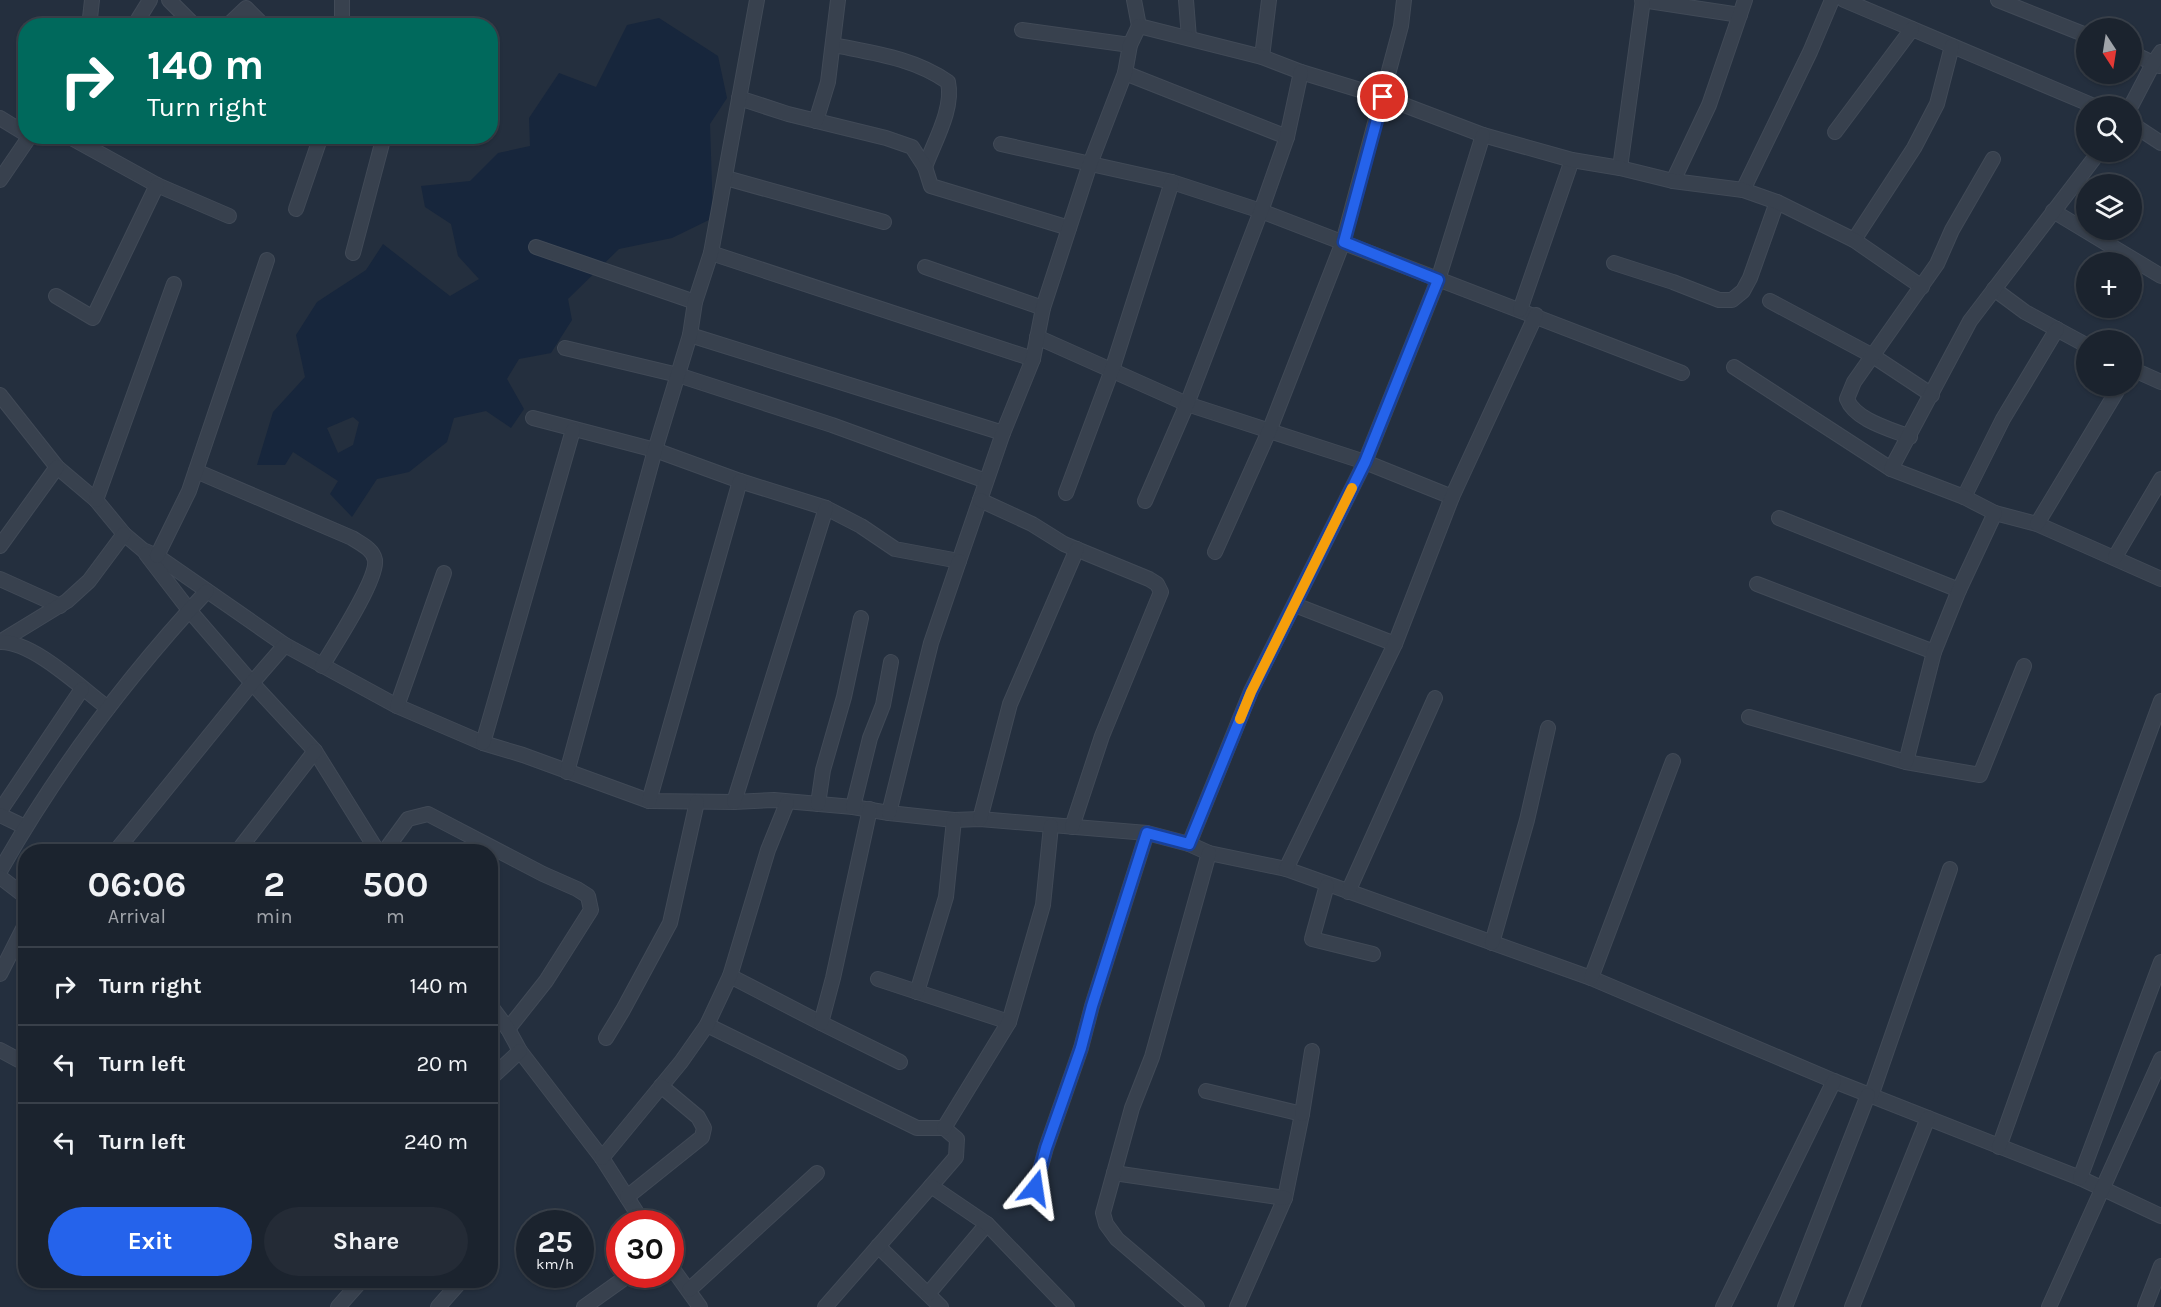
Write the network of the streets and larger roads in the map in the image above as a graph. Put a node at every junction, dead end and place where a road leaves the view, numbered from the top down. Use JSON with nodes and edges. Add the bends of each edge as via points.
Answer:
{"nodes":[{"id":1,"x":92,"y":0,"type":"edge"},
{"id":2,"x":150,"y":0,"type":"edge"},
{"id":3,"x":169,"y":0,"type":"edge"},
{"id":4,"x":342,"y":0,"type":"edge"},
{"id":5,"x":757,"y":0,"type":"edge"},
{"id":6,"x":838,"y":0,"type":"edge"},
{"id":7,"x":1134,"y":0,"type":"edge"},
{"id":8,"x":1185,"y":0,"type":"edge"},
{"id":9,"x":1269,"y":0,"type":"edge"},
{"id":10,"x":1404,"y":0,"type":"edge"},
{"id":11,"x":1643,"y":0,"type":"edge"},
{"id":12,"x":1745,"y":0,"type":"edge"},
{"id":13,"x":1832,"y":0,"type":"edge"},
{"id":14,"x":1844,"y":0,"type":"edge"},
{"id":15,"x":1998,"y":0,"type":"edge"},
{"id":16,"x":1740,"y":15,"type":"junction"},
{"id":17,"x":90,"y":18,"type":"edge"},
{"id":18,"x":139,"y":18,"type":"edge"},
{"id":19,"x":187,"y":18,"type":"edge"},
{"id":20,"x":235,"y":18,"type":"edge"},
{"id":21,"x":256,"y":18,"type":"edge"},
{"id":22,"x":342,"y":18,"type":"edge"},
{"id":23,"x":1139,"y":26,"type":"junction"},
{"id":24,"x":1912,"y":29,"type":"junction"},
{"id":25,"x":1022,"y":30,"type":"dead end"},
{"id":26,"x":2076,"y":31,"type":"edge"},
{"id":27,"x":1189,"y":38,"type":"junction"},
{"id":28,"x":834,"y":45,"type":"junction"},
{"id":29,"x":1131,"y":45,"type":"junction"},
{"id":30,"x":1952,"y":46,"type":"junction"},
{"id":31,"x":2142,"y":56,"type":"edge"},
{"id":32,"x":1262,"y":57,"type":"junction"},
{"id":33,"x":2159,"y":60,"type":"edge"},
{"id":34,"x":1301,"y":72,"type":"junction"},
{"id":35,"x":1125,"y":73,"type":"junction"},
{"id":36,"x":2137,"y":96,"type":"edge"},
{"id":37,"x":1383,"y":97,"type":"junction"},
{"id":38,"x":739,"y":98,"type":"junction"},
{"id":39,"x":2076,"y":98,"type":"edge"},
{"id":40,"x":0,"y":118,"type":"edge"},
{"id":41,"x":816,"y":121,"type":"junction"},
{"id":42,"x":18,"y":130,"type":"edge"},
{"id":43,"x":2142,"y":130,"type":"edge"},
{"id":44,"x":1835,"y":132,"type":"dead end"},
{"id":45,"x":1483,"y":135,"type":"junction"},
{"id":46,"x":1287,"y":137,"type":"junction"},
{"id":47,"x":2161,"y":142,"type":"edge"},
{"id":48,"x":23,"y":144,"type":"edge"},
{"id":49,"x":83,"y":144,"type":"edge"},
{"id":50,"x":318,"y":144,"type":"edge"},
{"id":51,"x":382,"y":144,"type":"edge"},
{"id":52,"x":1002,"y":144,"type":"dead end"},
{"id":53,"x":1993,"y":159,"type":"dead end"},
{"id":54,"x":1572,"y":160,"type":"junction"},
{"id":55,"x":2091,"y":162,"type":"edge"},
{"id":56,"x":1090,"y":164,"type":"junction"},
{"id":57,"x":925,"y":167,"type":"junction"},
{"id":58,"x":1620,"y":168,"type":"junction"},
{"id":59,"x":726,"y":178,"type":"junction"},
{"id":60,"x":0,"y":180,"type":"edge"},
{"id":61,"x":1172,"y":182,"type":"junction"},
{"id":62,"x":1672,"y":182,"type":"junction"},
{"id":63,"x":157,"y":185,"type":"junction"},
{"id":64,"x":1743,"y":190,"type":"junction"},
{"id":65,"x":1777,"y":202,"type":"junction"},
{"id":66,"x":297,"y":209,"type":"dead end"},
{"id":67,"x":1261,"y":211,"type":"junction"},
{"id":68,"x":2053,"y":211,"type":"junction"},
{"id":69,"x":229,"y":216,"type":"dead end"},
{"id":70,"x":884,"y":222,"type":"dead end"},
{"id":71,"x":1069,"y":228,"type":"junction"},
{"id":72,"x":1854,"y":240,"type":"junction"},
{"id":73,"x":1344,"y":242,"type":"junction"},
{"id":74,"x":536,"y":248,"type":"dead end"},
{"id":75,"x":353,"y":253,"type":"dead end"},
{"id":76,"x":711,"y":253,"type":"junction"},
{"id":77,"x":267,"y":260,"type":"dead end"},
{"id":78,"x":1614,"y":263,"type":"dead end"},
{"id":79,"x":925,"y":267,"type":"dead end"},
{"id":80,"x":2161,"y":276,"type":"edge"},
{"id":81,"x":1438,"y":280,"type":"junction"},
{"id":82,"x":174,"y":284,"type":"dead end"},
{"id":83,"x":1922,"y":287,"type":"junction"},
{"id":84,"x":1994,"y":289,"type":"junction"},
{"id":85,"x":56,"y":296,"type":"dead end"},
{"id":86,"x":1770,"y":301,"type":"dead end"},
{"id":87,"x":695,"y":302,"type":"junction"},
{"id":88,"x":1043,"y":308,"type":"junction"},
{"id":89,"x":1520,"y":310,"type":"junction"},
{"id":90,"x":1536,"y":315,"type":"junction"},
{"id":91,"x":2057,"y":329,"type":"junction"},
{"id":92,"x":690,"y":335,"type":"junction"},
{"id":93,"x":1037,"y":337,"type":"junction"},
{"id":94,"x":2076,"y":339,"type":"edge"},
{"id":95,"x":565,"y":348,"type":"dead end"},
{"id":96,"x":1873,"y":356,"type":"junction"},
{"id":97,"x":1033,"y":359,"type":"junction"},
{"id":98,"x":1734,"y":367,"type":"dead end"},
{"id":99,"x":1112,"y":370,"type":"junction"},
{"id":100,"x":1682,"y":373,"type":"dead end"},
{"id":101,"x":2142,"y":373,"type":"edge"},
{"id":102,"x":678,"y":375,"type":"junction"},
{"id":103,"x":2161,"y":382,"type":"edge"},
{"id":104,"x":0,"y":395,"type":"edge"},
{"id":105,"x":1932,"y":395,"type":"junction"},
{"id":106,"x":2114,"y":396,"type":"edge"},
{"id":107,"x":1187,"y":404,"type":"junction"},
{"id":108,"x":534,"y":418,"type":"dead end"},
{"id":109,"x":1270,"y":429,"type":"junction"},
{"id":110,"x":573,"y":430,"type":"junction"},
{"id":111,"x":1003,"y":434,"type":"junction"},
{"id":112,"x":1910,"y":437,"type":"junction"},
{"id":113,"x":655,"y":450,"type":"junction"},
{"id":114,"x":1365,"y":462,"type":"junction"},
{"id":115,"x":57,"y":467,"type":"junction"},
{"id":116,"x":1891,"y":469,"type":"junction"},
{"id":117,"x":196,"y":471,"type":"junction"},
{"id":118,"x":2161,"y":479,"type":"edge"},
{"id":119,"x":740,"y":481,"type":"junction"},
{"id":120,"x":987,"y":481,"type":"junction"},
{"id":121,"x":1066,"y":493,"type":"dead end"},
{"id":122,"x":1452,"y":497,"type":"junction"},
{"id":123,"x":1964,"y":497,"type":"junction"},
{"id":124,"x":96,"y":500,"type":"junction"},
{"id":125,"x":980,"y":500,"type":"junction"},
{"id":126,"x":1145,"y":501,"type":"dead end"},
{"id":127,"x":826,"y":508,"type":"junction"},
{"id":128,"x":1995,"y":513,"type":"junction"},
{"id":129,"x":1779,"y":519,"type":"dead end"},
{"id":130,"x":2037,"y":524,"type":"junction"},
{"id":131,"x":124,"y":534,"type":"junction"},
{"id":132,"x":0,"y":546,"type":"edge"},
{"id":133,"x":1077,"y":549,"type":"junction"},
{"id":134,"x":143,"y":550,"type":"junction"},
{"id":135,"x":1215,"y":552,"type":"dead end"},
{"id":136,"x":157,"y":556,"type":"junction"},
{"id":137,"x":2115,"y":557,"type":"junction"},
{"id":138,"x":958,"y":561,"type":"junction"},
{"id":139,"x":444,"y":573,"type":"dead end"},
{"id":140,"x":0,"y":579,"type":"edge"},
{"id":141,"x":2161,"y":579,"type":"edge"},
{"id":142,"x":1758,"y":584,"type":"dead end"},
{"id":143,"x":1959,"y":590,"type":"junction"},
{"id":144,"x":207,"y":591,"type":"junction"},
{"id":145,"x":1295,"y":605,"type":"junction"},
{"id":146,"x":60,"y":606,"type":"junction"},
{"id":147,"x":189,"y":610,"type":"junction"},
{"id":148,"x":861,"y":618,"type":"dead end"},
{"id":149,"x":0,"y":642,"type":"edge"},
{"id":150,"x":1395,"y":644,"type":"junction"},
{"id":151,"x":285,"y":645,"type":"junction"},
{"id":152,"x":1934,"y":652,"type":"junction"},
{"id":153,"x":891,"y":662,"type":"dead end"},
{"id":154,"x":322,"y":666,"type":"junction"},
{"id":155,"x":2024,"y":666,"type":"dead end"},
{"id":156,"x":252,"y":683,"type":"junction"},
{"id":157,"x":82,"y":689,"type":"junction"},
{"id":158,"x":1435,"y":698,"type":"dead end"},
{"id":159,"x":2161,"y":700,"type":"edge"},
{"id":160,"x":397,"y":706,"type":"junction"},
{"id":161,"x":108,"y":708,"type":"junction"},
{"id":162,"x":1749,"y":717,"type":"dead end"},
{"id":163,"x":1548,"y":728,"type":"dead end"},
{"id":164,"x":483,"y":743,"type":"junction"},
{"id":165,"x":315,"y":751,"type":"junction"},
{"id":166,"x":1673,"y":761,"type":"dead end"},
{"id":167,"x":1906,"y":762,"type":"junction"},
{"id":168,"x":567,"y":772,"type":"junction"},
{"id":169,"x":649,"y":801,"type":"junction"},
{"id":170,"x":697,"y":802,"type":"junction"},
{"id":171,"x":735,"y":802,"type":"junction"},
{"id":172,"x":788,"y":803,"type":"junction"},
{"id":173,"x":818,"y":804,"type":"junction"},
{"id":174,"x":853,"y":807,"type":"junction"},
{"id":175,"x":870,"y":809,"type":"junction"},
{"id":176,"x":0,"y":811,"type":"edge"},
{"id":177,"x":889,"y":813,"type":"junction"},
{"id":178,"x":0,"y":815,"type":"edge"},
{"id":179,"x":980,"y":819,"type":"junction"},
{"id":180,"x":954,"y":820,"type":"junction"},
{"id":181,"x":1051,"y":825,"type":"junction"},
{"id":182,"x":25,"y":827,"type":"junction"},
{"id":183,"x":1072,"y":827,"type":"junction"},
{"id":184,"x":1147,"y":833,"type":"junction"},
{"id":185,"x":121,"y":844,"type":"edge"},
{"id":186,"x":243,"y":844,"type":"edge"},
{"id":187,"x":373,"y":844,"type":"edge"},
{"id":188,"x":390,"y":844,"type":"edge"},
{"id":189,"x":486,"y":844,"type":"edge"},
{"id":190,"x":1189,"y":844,"type":"junction"},
{"id":191,"x":498,"y":851,"type":"edge"},
{"id":192,"x":1209,"y":853,"type":"junction"},
{"id":193,"x":1286,"y":869,"type":"junction"},
{"id":194,"x":1950,"y":869,"type":"dead end"},
{"id":195,"x":0,"y":871,"type":"edge"},
{"id":196,"x":0,"y":877,"type":"edge"},
{"id":197,"x":1327,"y":885,"type":"junction"},
{"id":198,"x":18,"y":891,"type":"edge"},
{"id":199,"x":1348,"y":892,"type":"junction"},
{"id":200,"x":18,"y":939,"type":"edge"},
{"id":201,"x":1492,"y":943,"type":"junction"},
{"id":202,"x":1372,"y":954,"type":"dead end"},
{"id":203,"x":2161,"y":962,"type":"edge"},
{"id":204,"x":0,"y":974,"type":"edge"},
{"id":205,"x":730,"y":976,"type":"junction"},
{"id":206,"x":1591,"y":978,"type":"junction"},
{"id":207,"x":878,"y":980,"type":"dead end"},
{"id":208,"x":917,"y":992,"type":"junction"},
{"id":209,"x":498,"y":1016,"type":"edge"},
{"id":210,"x":1009,"y":1022,"type":"junction"},
{"id":211,"x":820,"y":1023,"type":"junction"},
{"id":212,"x":706,"y":1025,"type":"junction"},
{"id":213,"x":508,"y":1029,"type":"junction"},
{"id":214,"x":606,"y":1038,"type":"dead end"},
{"id":215,"x":0,"y":1050,"type":"edge"},
{"id":216,"x":520,"y":1051,"type":"junction"},
{"id":217,"x":1312,"y":1051,"type":"dead end"},
{"id":218,"x":2161,"y":1059,"type":"edge"},
{"id":219,"x":18,"y":1060,"type":"edge"},
{"id":220,"x":900,"y":1062,"type":"dead end"},
{"id":221,"x":498,"y":1071,"type":"edge"},
{"id":222,"x":1834,"y":1081,"type":"junction"},
{"id":223,"x":661,"y":1086,"type":"junction"},
{"id":224,"x":1206,"y":1091,"type":"dead end"},
{"id":225,"x":1870,"y":1096,"type":"junction"},
{"id":226,"x":1302,"y":1114,"type":"junction"},
{"id":227,"x":1928,"y":1118,"type":"junction"},
{"id":228,"x":944,"y":1128,"type":"junction"},
{"id":229,"x":1999,"y":1148,"type":"junction"},
{"id":230,"x":602,"y":1158,"type":"junction"},
{"id":231,"x":817,"y":1173,"type":"dead end"},
{"id":232,"x":1114,"y":1173,"type":"junction"},
{"id":233,"x":2080,"y":1178,"type":"junction"},
{"id":234,"x":931,"y":1185,"type":"junction"},
{"id":235,"x":1035,"y":1188,"type":"dead end"},
{"id":236,"x":2103,"y":1190,"type":"junction"},
{"id":237,"x":627,"y":1197,"type":"junction"},
{"id":238,"x":1285,"y":1198,"type":"junction"},
{"id":239,"x":636,"y":1210,"type":"edge"},
{"id":240,"x":2161,"y":1216,"type":"edge"},
{"id":241,"x":987,"y":1224,"type":"junction"},
{"id":242,"x":878,"y":1246,"type":"junction"},
{"id":243,"x":2161,"y":1266,"type":"edge"},
{"id":244,"x":684,"y":1283,"type":"edge"},
{"id":245,"x":355,"y":1288,"type":"edge"},
{"id":246,"x":455,"y":1288,"type":"edge"},
{"id":247,"x":611,"y":1288,"type":"edge"},
{"id":248,"x":689,"y":1290,"type":"junction"},
{"id":249,"x":928,"y":1294,"type":"junction"},
{"id":250,"x":829,"y":1306,"type":"edge"},
{"id":251,"x":338,"y":1307,"type":"edge"},
{"id":252,"x":438,"y":1307,"type":"edge"},
{"id":253,"x":584,"y":1307,"type":"edge"},
{"id":254,"x":700,"y":1307,"type":"edge"},
{"id":255,"x":941,"y":1307,"type":"edge"},
{"id":256,"x":1067,"y":1307,"type":"edge"},
{"id":257,"x":1197,"y":1307,"type":"edge"},
{"id":258,"x":1237,"y":1307,"type":"edge"},
{"id":259,"x":1723,"y":1307,"type":"edge"},
{"id":260,"x":1785,"y":1307,"type":"edge"},
{"id":261,"x":1852,"y":1307,"type":"edge"},
{"id":262,"x":2049,"y":1307,"type":"edge"},
{"id":263,"x":2145,"y":1307,"type":"edge"}],
"edges":[{"from":1,"to":17,"type":"street"},
{"from":2,"to":18,"type":"street"},
{"from":3,"to":19,"type":"street"},
{"from":4,"to":22,"type":"street"},
{"from":5,"to":38,"type":"street"},
{"from":6,"to":28,"type":"street"},
{"from":7,"to":23,"type":"street"},
{"from":8,"to":27,"type":"street"},
{"from":9,"to":32,"type":"street"},
{"from":10,"to":37,"type":"street"},
{"from":11,"to":16,"type":"street"},
{"from":11,"to":58,"type":"street"},
{"from":12,"to":16,"type":"street"},
{"from":13,"to":64,"type":"street"},
{"from":14,"to":24,"type":"street"},
{"from":15,"to":26,"type":"street"},
{"from":16,"to":62,"type":"street","via":[[1709,105]]},
{"from":20,"to":21,"type":"street","via":[[246,8]]},
{"from":23,"to":27,"type":"street"},
{"from":23,"to":29,"type":"street"},
{"from":24,"to":30,"type":"street"},
{"from":24,"to":44,"type":"street"},
{"from":25,"to":29,"type":"street"},
{"from":27,"to":32,"type":"street"},
{"from":28,"to":41,"type":"street"},
{"from":28,"to":57,"type":"street","via":[[895,57],[948,82],[950,93],[945,114]]},
{"from":29,"to":35,"type":"street"},
{"from":30,"to":39,"type":"street"},
{"from":30,"to":72,"type":"street","via":[[1937,104],[1914,148]]},
{"from":31,"to":33,"type":"street"},
{"from":32,"to":34,"type":"street"},
{"from":33,"to":36,"type":"street"},
{"from":34,"to":37,"type":"street"},
{"from":34,"to":46,"type":"street"},
{"from":35,"to":46,"type":"street"},
{"from":35,"to":56,"type":"street"},
{"from":37,"to":45,"type":"street"},
{"from":37,"to":73,"type":"street"},
{"from":38,"to":41,"type":"street"},
{"from":38,"to":59,"type":"street"},
{"from":40,"to":42,"type":"street"},
{"from":41,"to":57,"type":"street","via":[[912,147]]},
{"from":43,"to":47,"type":"street"},
{"from":45,"to":54,"type":"street"},
{"from":45,"to":81,"type":"street"},
{"from":46,"to":67,"type":"street"},
{"from":48,"to":60,"type":"street"},
{"from":49,"to":63,"type":"street"},
{"from":50,"to":66,"type":"street"},
{"from":51,"to":75,"type":"street"},
{"from":52,"to":56,"type":"street"},
{"from":53,"to":83,"type":"street"},
{"from":54,"to":58,"type":"street"},
{"from":54,"to":89,"type":"street"},
{"from":55,"to":68,"type":"street"},
{"from":56,"to":61,"type":"street"},
{"from":56,"to":71,"type":"street"},
{"from":57,"to":71,"type":"street","via":[[931,186]]},
{"from":58,"to":62,"type":"street"},
{"from":59,"to":70,"type":"street"},
{"from":59,"to":76,"type":"street"},
{"from":61,"to":67,"type":"street"},
{"from":61,"to":99,"type":"street"},
{"from":62,"to":64,"type":"street"},
{"from":63,"to":69,"type":"street"},
{"from":63,"to":85,"type":"street","via":[[93,318]]},
{"from":64,"to":65,"type":"street"},
{"from":65,"to":72,"type":"street"},
{"from":65,"to":78,"type":"street","via":[[1750,278],[1732,300],[1719,300]]},
{"from":67,"to":73,"type":"street"},
{"from":67,"to":107,"type":"street"},
{"from":68,"to":80,"type":"street"},
{"from":68,"to":84,"type":"street"},
{"from":71,"to":88,"type":"street"},
{"from":72,"to":83,"type":"street"},
{"from":73,"to":81,"type":"street"},
{"from":73,"to":109,"type":"street"},
{"from":74,"to":87,"type":"street"},
{"from":76,"to":87,"type":"street"},
{"from":76,"to":97,"type":"street"},
{"from":77,"to":117,"type":"street"},
{"from":79,"to":88,"type":"street"},
{"from":81,"to":89,"type":"street"},
{"from":81,"to":114,"type":"street"},
{"from":82,"to":124,"type":"street"},
{"from":83,"to":96,"type":"street"},
{"from":84,"to":91,"type":"street"},
{"from":84,"to":105,"type":"street","via":[[1970,321]]},
{"from":86,"to":96,"type":"street"},
{"from":87,"to":92,"type":"street"},
{"from":88,"to":93,"type":"street"},
{"from":89,"to":90,"type":"street"},
{"from":90,"to":100,"type":"street"},
{"from":90,"to":122,"type":"street"},
{"from":91,"to":94,"type":"street"},
{"from":91,"to":123,"type":"street","via":[[2003,419]]},
{"from":92,"to":102,"type":"street"},
{"from":92,"to":111,"type":"street"},
{"from":93,"to":97,"type":"street"},
{"from":93,"to":99,"type":"street"},
{"from":95,"to":102,"type":"street"},
{"from":96,"to":105,"type":"street"},
{"from":96,"to":112,"type":"street","via":[[1854,382],[1848,399],[1850,406]]},
{"from":97,"to":111,"type":"street"},
{"from":98,"to":116,"type":"street"},
{"from":99,"to":107,"type":"street"},
{"from":99,"to":121,"type":"street"},
{"from":101,"to":103,"type":"street"},
{"from":102,"to":113,"type":"street"},
{"from":102,"to":120,"type":"street"},
{"from":104,"to":115,"type":"street"},
{"from":105,"to":112,"type":"street"},
{"from":106,"to":130,"type":"street"},
{"from":107,"to":109,"type":"street"},
{"from":107,"to":126,"type":"street"},
{"from":108,"to":110,"type":"street"},
{"from":109,"to":114,"type":"street"},
{"from":109,"to":135,"type":"street"},
{"from":110,"to":113,"type":"street"},
{"from":110,"to":164,"type":"street"},
{"from":111,"to":120,"type":"street"},
{"from":112,"to":116,"type":"street"},
{"from":113,"to":119,"type":"street"},
{"from":113,"to":168,"type":"street"},
{"from":114,"to":122,"type":"street"},
{"from":114,"to":145,"type":"street"},
{"from":115,"to":124,"type":"street"},
{"from":115,"to":132,"type":"street"},
{"from":116,"to":123,"type":"street"},
{"from":117,"to":136,"type":"street"},
{"from":117,"to":154,"type":"street","via":[[352,538],[370,550],[375,570]]},
{"from":118,"to":137,"type":"street"},
{"from":119,"to":127,"type":"street"},
{"from":119,"to":169,"type":"street"},
{"from":120,"to":125,"type":"street"},
{"from":122,"to":150,"type":"street"},
{"from":123,"to":128,"type":"street"},
{"from":124,"to":131,"type":"street"},
{"from":125,"to":133,"type":"street"},
{"from":125,"to":138,"type":"street"},
{"from":127,"to":138,"type":"street","via":[[895,549]]},
{"from":127,"to":171,"type":"street"},
{"from":128,"to":130,"type":"street"},
{"from":128,"to":143,"type":"street"},
{"from":129,"to":143,"type":"street"},
{"from":130,"to":137,"type":"street"},
{"from":131,"to":134,"type":"street"},
{"from":131,"to":146,"type":"street","via":[[89,581]]},
{"from":133,"to":179,"type":"street","via":[[1010,704]]},
{"from":133,"to":183,"type":"street","via":[[1149,579],[1161,592],[1102,736]]},
{"from":134,"to":136,"type":"street"},
{"from":134,"to":147,"type":"street"},
{"from":136,"to":144,"type":"street"},
{"from":137,"to":141,"type":"street"},
{"from":138,"to":177,"type":"street","via":[[931,643]]},
{"from":139,"to":160,"type":"street"},
{"from":140,"to":146,"type":"street"},
{"from":142,"to":152,"type":"street"},
{"from":143,"to":152,"type":"street"},
{"from":144,"to":147,"type":"street"},
{"from":144,"to":151,"type":"street"},
{"from":145,"to":150,"type":"street"},
{"from":145,"to":190,"type":"street","via":[[1251,692]]},
{"from":146,"to":149,"type":"street"},
{"from":147,"to":156,"type":"street"},
{"from":147,"to":161,"type":"street"},
{"from":148,"to":173,"type":"street"},
{"from":149,"to":157,"type":"street","via":[[31,649]]},
{"from":150,"to":193,"type":"street"},
{"from":151,"to":154,"type":"street"},
{"from":151,"to":156,"type":"street"},
{"from":152,"to":167,"type":"street"},
{"from":153,"to":174,"type":"street","via":[[883,705],[870,738]]},
{"from":154,"to":160,"type":"street"},
{"from":155,"to":167,"type":"street","via":[[1980,775]]},
{"from":156,"to":165,"type":"street"},
{"from":156,"to":185,"type":"street"},
{"from":157,"to":161,"type":"street"},
{"from":157,"to":176,"type":"street"},
{"from":158,"to":199,"type":"street"},
{"from":159,"to":229,"type":"street"},
{"from":160,"to":164,"type":"street"},
{"from":161,"to":182,"type":"street"},
{"from":162,"to":167,"type":"street"},
{"from":163,"to":201,"type":"street"},
{"from":164,"to":168,"type":"street"},
{"from":165,"to":186,"type":"street"},
{"from":165,"to":187,"type":"street"},
{"from":166,"to":206,"type":"street"},
{"from":168,"to":169,"type":"street"},
{"from":169,"to":170,"type":"street"},
{"from":170,"to":171,"type":"street"},
{"from":170,"to":214,"type":"street","via":[[670,923]]},
{"from":171,"to":172,"type":"street"},
{"from":172,"to":173,"type":"street"},
{"from":172,"to":205,"type":"street","via":[[768,850]]},
{"from":173,"to":174,"type":"street"},
{"from":174,"to":175,"type":"street"},
{"from":175,"to":177,"type":"street"},
{"from":175,"to":211,"type":"street"},
{"from":177,"to":180,"type":"street"},
{"from":178,"to":182,"type":"street"},
{"from":179,"to":180,"type":"street"},
{"from":179,"to":181,"type":"street"},
{"from":180,"to":208,"type":"street","via":[[946,897]]},
{"from":181,"to":183,"type":"street"},
{"from":181,"to":210,"type":"street","via":[[1042,905]]},
{"from":182,"to":195,"type":"street"},
{"from":183,"to":184,"type":"street"},
{"from":184,"to":190,"type":"street"},
{"from":184,"to":235,"type":"street"},
{"from":188,"to":189,"type":"street","via":[[408,819],[428,814]]},
{"from":190,"to":192,"type":"street"},
{"from":191,"to":213,"type":"street","via":[[588,896],[591,910],[546,981]]},
{"from":192,"to":193,"type":"street"},
{"from":192,"to":232,"type":"street","via":[[1152,1057],[1132,1108]]},
{"from":193,"to":197,"type":"street"},
{"from":194,"to":225,"type":"street"},
{"from":196,"to":198,"type":"street"},
{"from":197,"to":199,"type":"street"},
{"from":197,"to":202,"type":"street","via":[[1312,939]]},
{"from":199,"to":201,"type":"street"},
{"from":200,"to":204,"type":"street"},
{"from":201,"to":206,"type":"street"},
{"from":203,"to":233,"type":"street"},
{"from":205,"to":211,"type":"street"},
{"from":205,"to":212,"type":"street"},
{"from":206,"to":222,"type":"street"},
{"from":207,"to":208,"type":"street"},
{"from":208,"to":210,"type":"street"},
{"from":209,"to":213,"type":"street"},
{"from":210,"to":228,"type":"street"},
{"from":211,"to":220,"type":"street"},
{"from":212,"to":223,"type":"street"},
{"from":212,"to":228,"type":"street","via":[[917,1128]]},
{"from":213,"to":216,"type":"street"},
{"from":215,"to":219,"type":"street"},
{"from":216,"to":221,"type":"street"},
{"from":216,"to":230,"type":"street"},
{"from":217,"to":226,"type":"street"},
{"from":218,"to":236,"type":"street"},
{"from":222,"to":225,"type":"street"},
{"from":222,"to":259,"type":"street"},
{"from":223,"to":230,"type":"street"},
{"from":223,"to":237,"type":"street","via":[[698,1117],[704,1128],[702,1137]]},
{"from":224,"to":226,"type":"street"},
{"from":225,"to":227,"type":"street"},
{"from":225,"to":260,"type":"street"},
{"from":226,"to":238,"type":"street"},
{"from":227,"to":229,"type":"street"},
{"from":227,"to":261,"type":"street"},
{"from":228,"to":234,"type":"street","via":[[957,1139],[956,1157]]},
{"from":229,"to":233,"type":"street"},
{"from":230,"to":237,"type":"street"},
{"from":231,"to":248,"type":"street"},
{"from":232,"to":238,"type":"street"},
{"from":232,"to":257,"type":"street","via":[[1103,1213],[1106,1224],[1117,1239]]},
{"from":233,"to":236,"type":"street"},
{"from":234,"to":241,"type":"street"},
{"from":234,"to":242,"type":"street"},
{"from":236,"to":240,"type":"street"},
{"from":236,"to":262,"type":"street"},
{"from":237,"to":239,"type":"street"},
{"from":238,"to":258,"type":"street"},
{"from":241,"to":249,"type":"street"},
{"from":241,"to":256,"type":"street"},
{"from":242,"to":249,"type":"street"},
{"from":242,"to":250,"type":"street"},
{"from":243,"to":263,"type":"street"},
{"from":244,"to":248,"type":"street"},
{"from":245,"to":251,"type":"street"},
{"from":246,"to":252,"type":"street"},
{"from":247,"to":253,"type":"street"},
{"from":248,"to":254,"type":"street"},
{"from":249,"to":255,"type":"street"}]}
